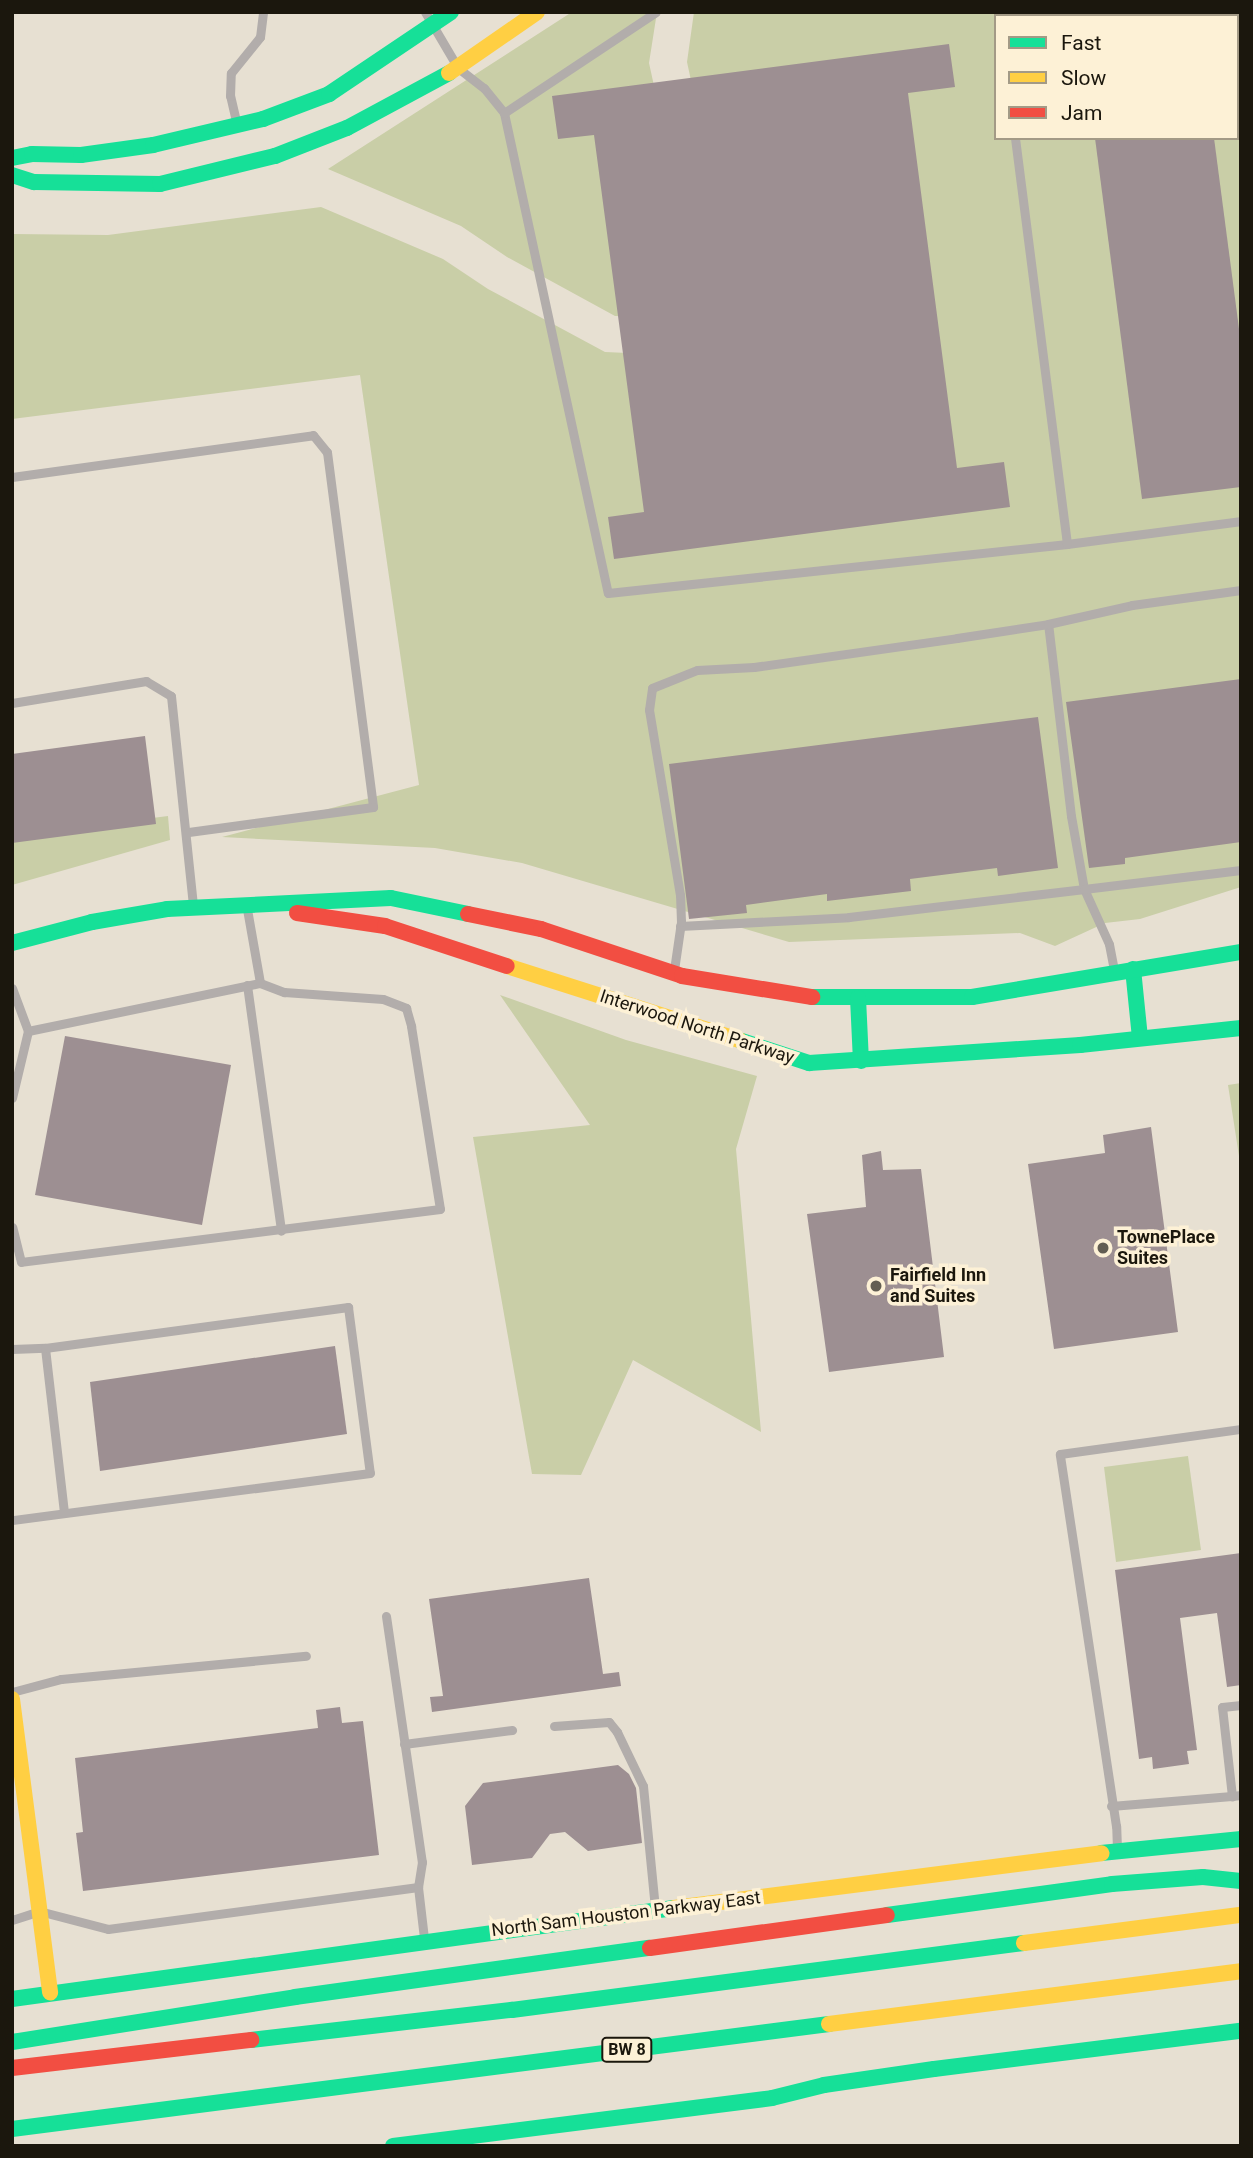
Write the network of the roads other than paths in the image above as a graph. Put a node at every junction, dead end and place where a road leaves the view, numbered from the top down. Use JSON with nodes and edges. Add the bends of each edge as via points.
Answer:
{"nodes":[{"id":1,"x":263,"y":12,"type":"edge"},
{"id":2,"x":451,"y":12,"type":"edge"},
{"id":3,"x":537,"y":12,"type":"edge"},
{"id":4,"x":656,"y":12,"type":"edge"},
{"id":5,"x":429,"y":19,"type":"edge"},
{"id":6,"x":458,"y":68,"type":"junction"},
{"id":7,"x":504,"y":113,"type":"junction"},
{"id":8,"x":237,"y":126,"type":"junction"},
{"id":9,"x":1015,"y":140,"type":"edge"},
{"id":10,"x":12,"y":158,"type":"edge"},
{"id":11,"x":12,"y":175,"type":"edge"},
{"id":12,"x":12,"y":477,"type":"edge"},
{"id":13,"x":1241,"y":521,"type":"edge"},
{"id":14,"x":1068,"y":544,"type":"junction"},
{"id":15,"x":1241,"y":590,"type":"edge"},
{"id":16,"x":1048,"y":624,"type":"junction"},
{"id":17,"x":12,"y":703,"type":"edge"},
{"id":18,"x":187,"y":832,"type":"junction"},
{"id":19,"x":1241,"y":870,"type":"edge"},
{"id":20,"x":1084,"y":890,"type":"junction"},
{"id":21,"x":247,"y":905,"type":"junction"},
{"id":22,"x":193,"y":908,"type":"junction"},
{"id":23,"x":680,"y":926,"type":"junction"},
{"id":24,"x":12,"y":943,"type":"edge"},
{"id":25,"x":1241,"y":952,"type":"edge"},
{"id":26,"x":1133,"y":969,"type":"junction"},
{"id":27,"x":1114,"y":972,"type":"junction"},
{"id":28,"x":673,"y":974,"type":"junction"},
{"id":29,"x":260,"y":983,"type":"junction"},
{"id":30,"x":247,"y":985,"type":"junction"},
{"id":31,"x":12,"y":988,"type":"edge"},
{"id":32,"x":858,"y":998,"type":"junction"},
{"id":33,"x":1241,"y":1028,"type":"edge"},
{"id":34,"x":28,"y":1031,"type":"junction"},
{"id":35,"x":1140,"y":1038,"type":"junction"},
{"id":36,"x":861,"y":1060,"type":"junction"},
{"id":37,"x":12,"y":1098,"type":"edge"},
{"id":38,"x":12,"y":1227,"type":"edge"},
{"id":39,"x":281,"y":1231,"type":"junction"},
{"id":40,"x":17,"y":1262,"type":"edge"},
{"id":41,"x":45,"y":1348,"type":"junction"},
{"id":42,"x":12,"y":1349,"type":"edge"},
{"id":43,"x":1241,"y":1429,"type":"edge"},
{"id":44,"x":64,"y":1512,"type":"junction"},
{"id":45,"x":12,"y":1520,"type":"edge"},
{"id":46,"x":387,"y":1616,"type":"dead end"},
{"id":47,"x":306,"y":1657,"type":"dead end"},
{"id":48,"x":12,"y":1692,"type":"edge"},
{"id":49,"x":12,"y":1699,"type":"edge"},
{"id":50,"x":1241,"y":1704,"type":"edge"},
{"id":51,"x":554,"y":1726,"type":"dead end"},
{"id":52,"x":512,"y":1730,"type":"dead end"},
{"id":53,"x":404,"y":1744,"type":"junction"},
{"id":54,"x":1236,"y":1795,"type":"edge"},
{"id":55,"x":1111,"y":1806,"type":"junction"},
{"id":56,"x":1241,"y":1839,"type":"edge"},
{"id":57,"x":1117,"y":1851,"type":"junction"},
{"id":58,"x":1241,"y":1881,"type":"edge"},
{"id":59,"x":418,"y":1887,"type":"junction"},
{"id":60,"x":39,"y":1910,"type":"junction"},
{"id":61,"x":656,"y":1910,"type":"junction"},
{"id":62,"x":1241,"y":1915,"type":"edge"},
{"id":63,"x":12,"y":1920,"type":"edge"},
{"id":64,"x":424,"y":1941,"type":"junction"},
{"id":65,"x":1241,"y":1971,"type":"edge"},
{"id":66,"x":50,"y":1993,"type":"junction"},
{"id":67,"x":12,"y":1999,"type":"edge"},
{"id":68,"x":1241,"y":2031,"type":"edge"},
{"id":69,"x":12,"y":2042,"type":"edge"},
{"id":70,"x":12,"y":2067,"type":"edge"},
{"id":71,"x":12,"y":2129,"type":"edge"},
{"id":72,"x":531,"y":2138,"type":"edge"},
{"id":73,"x":393,"y":2146,"type":"edge"}],
"edges":[{"from":1,"to":8,"type":"lane","via":[[260,37],[231,74],[230,96]]},
{"from":2,"to":5,"type":"main road"},
{"from":3,"to":6,"type":"main road"},
{"from":4,"to":7,"type":"lane"},
{"from":5,"to":6,"type":"lane"},
{"from":5,"to":8,"type":"main road","via":[[329,94]]},
{"from":6,"to":7,"type":"lane","via":[[484,88]]},
{"from":6,"to":11,"type":"main road","via":[[347,128],[275,156],[219,171],[160,184],[34,182]]},
{"from":7,"to":14,"type":"lane","via":[[608,593]]},
{"from":8,"to":10,"type":"main road","via":[[153,145]]},
{"from":9,"to":14,"type":"lane"},
{"from":12,"to":18,"type":"lane","via":[[313,435],[327,452],[373,807]]},
{"from":13,"to":14,"type":"lane"},
{"from":15,"to":16,"type":"lane"},
{"from":16,"to":20,"type":"lane"},
{"from":16,"to":23,"type":"lane","via":[[754,667],[697,670],[652,688],[649,710],[674,849]]},
{"from":17,"to":18,"type":"lane","via":[[146,681],[171,696]]},
{"from":18,"to":22,"type":"lane"},
{"from":19,"to":20,"type":"lane"},
{"from":20,"to":23,"type":"lane","via":[[849,917]]},
{"from":20,"to":27,"type":"lane","via":[[1109,944]]},
{"from":21,"to":22,"type":"main road","name":"Interwood North Parkway"},
{"from":21,"to":28,"type":"main road","name":"Interwood North Parkway","via":[[391,898],[541,929]]},
{"from":21,"to":29,"type":"lane"},
{"from":21,"to":36,"type":"main road","name":"Interwood North Parkway","via":[[385,926],[809,1063]]},
{"from":22,"to":24,"type":"main road","name":"Interwood North Parkway","via":[[92,922]]},
{"from":23,"to":28,"type":"lane"},
{"from":25,"to":26,"type":"main road","name":"Interwood North Parkway"},
{"from":26,"to":27,"type":"main road","name":"Interwood North Parkway"},
{"from":26,"to":35,"type":"main road"},
{"from":27,"to":32,"type":"main road","name":"Interwood North Parkway","via":[[972,997]]},
{"from":28,"to":32,"type":"main road","name":"Interwood North Parkway","via":[[821,998]]},
{"from":29,"to":30,"type":"lane"},
{"from":29,"to":39,"type":"lane","via":[[284,992],[383,999],[406,1008],[440,1209]]},
{"from":30,"to":34,"type":"lane"},
{"from":30,"to":39,"type":"lane"},
{"from":31,"to":34,"type":"lane"},
{"from":32,"to":36,"type":"main road"},
{"from":33,"to":35,"type":"main road","name":"Interwood North Parkway"},
{"from":34,"to":37,"type":"lane"},
{"from":35,"to":36,"type":"main road","name":"Interwood North Parkway"},
{"from":38,"to":40,"type":"lane"},
{"from":39,"to":40,"type":"lane"},
{"from":41,"to":42,"type":"lane"},
{"from":41,"to":44,"type":"lane"},
{"from":41,"to":44,"type":"lane","via":[[348,1307],[370,1473]]},
{"from":43,"to":55,"type":"lane","via":[[1060,1454]]},
{"from":44,"to":45,"type":"lane"},
{"from":46,"to":53,"type":"lane"},
{"from":47,"to":48,"type":"lane","via":[[61,1679]]},
{"from":49,"to":60,"type":"main road"},
{"from":50,"to":54,"type":"lane","via":[[1222,1707]]},
{"from":51,"to":61,"type":"lane","via":[[610,1722],[617,1732],[643,1786]]},
{"from":52,"to":53,"type":"lane"},
{"from":53,"to":59,"type":"lane","via":[[422,1862]]},
{"from":54,"to":55,"type":"lane"},
{"from":55,"to":57,"type":"lane"},
{"from":56,"to":57,"type":"main road","name":"North Sam Houston Parkway East"},
{"from":57,"to":61,"type":"main road","name":"North Sam Houston Parkway East"},
{"from":58,"to":69,"type":"main road","via":[[1203,1877],[1112,1884],[295,1997]]},
{"from":59,"to":60,"type":"lane","via":[[108,1929]]},
{"from":59,"to":64,"type":"lane"},
{"from":60,"to":63,"type":"lane"},
{"from":60,"to":66,"type":"main road"},
{"from":61,"to":64,"type":"main road","name":"North Sam Houston Parkway East"},
{"from":62,"to":70,"type":"main road","via":[[512,2010]]},
{"from":64,"to":66,"type":"main road","name":"North Sam Houston Parkway East"},
{"from":65,"to":71,"type":"main road","number":"BW 8"},
{"from":66,"to":67,"type":"main road","name":"North Sam Houston Parkway East"},
{"from":68,"to":72,"type":"main road","via":[[824,2085],[772,2098]]},
{"from":72,"to":73,"type":"main road"}]}
